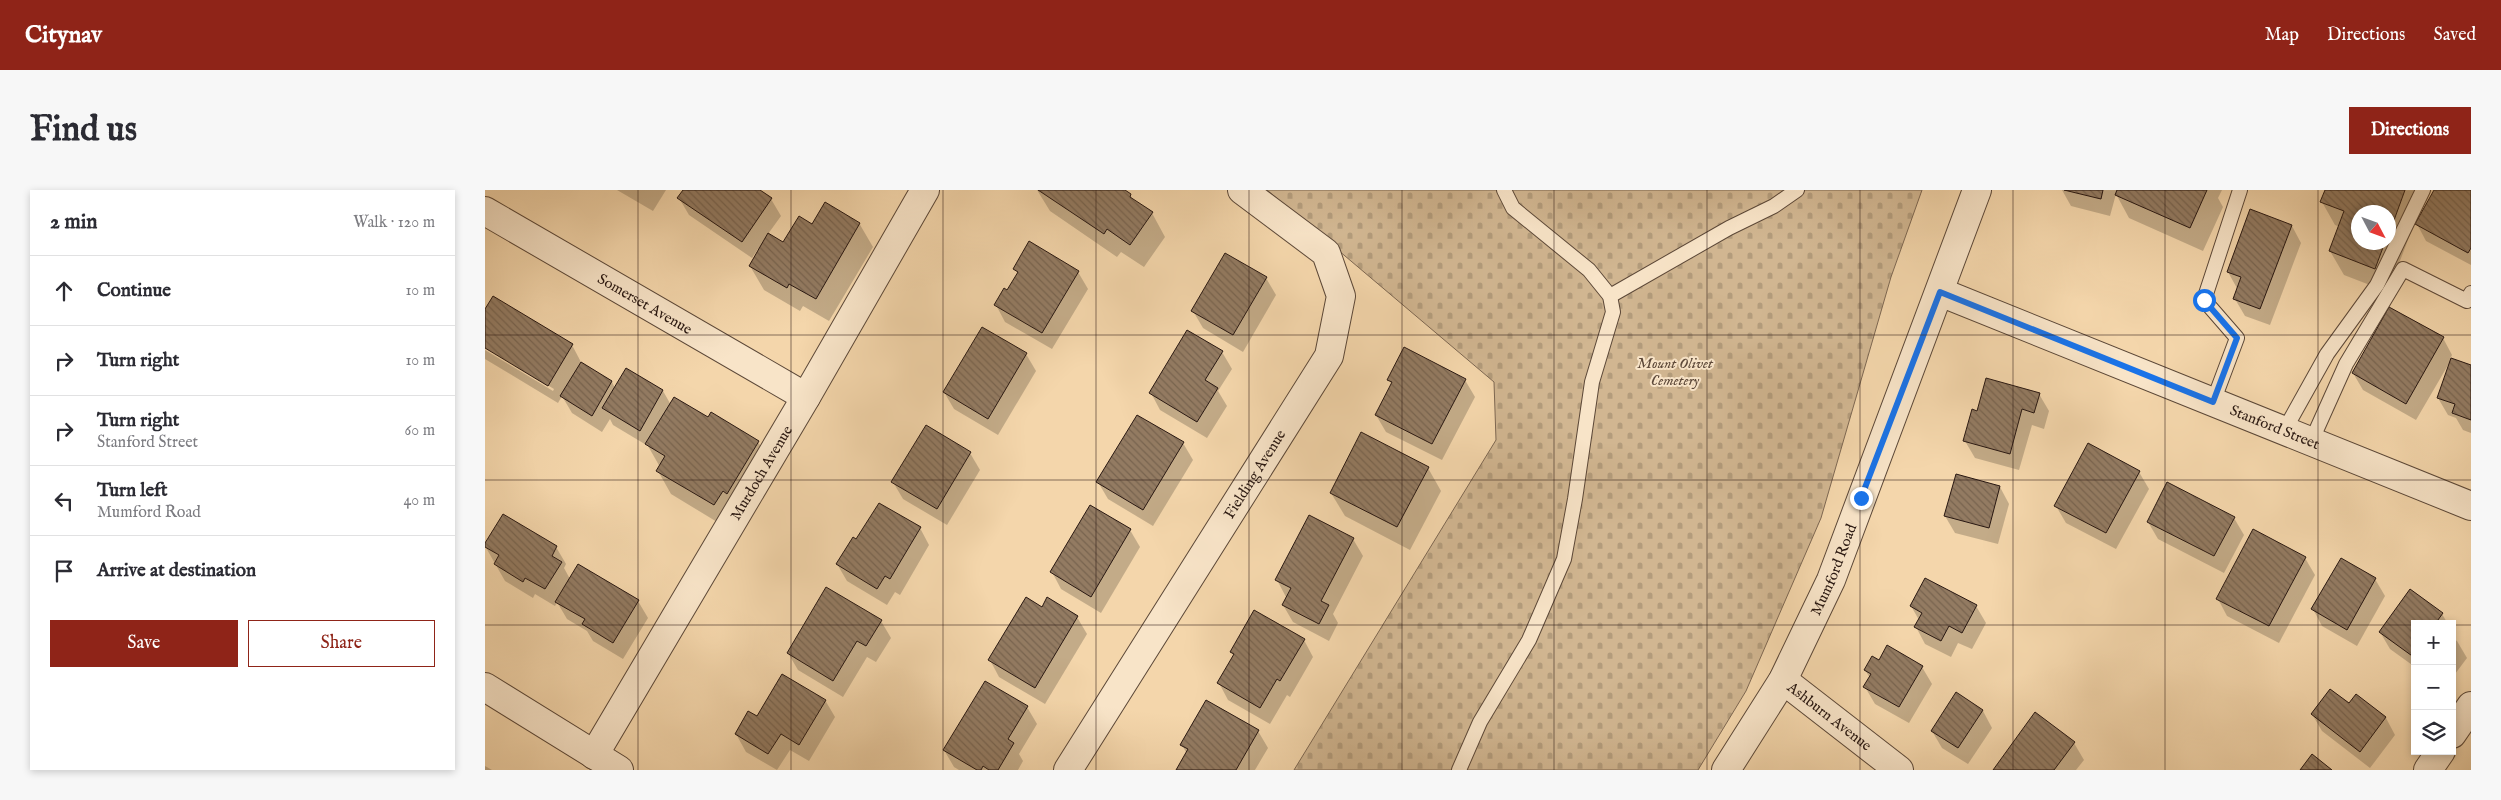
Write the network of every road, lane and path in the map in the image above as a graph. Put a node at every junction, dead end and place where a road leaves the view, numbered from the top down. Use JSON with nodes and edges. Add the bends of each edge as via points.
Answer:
{"nodes":[{"id":1,"x":925,"y":190,"type":"edge"},
{"id":2,"x":1242,"y":190,"type":"edge"},
{"id":3,"x":1504,"y":190,"type":"edge"},
{"id":4,"x":1797,"y":190,"type":"edge"},
{"id":5,"x":1977,"y":190,"type":"edge"},
{"id":6,"x":2240,"y":190,"type":"edge"},
{"id":7,"x":2423,"y":190,"type":"edge"},
{"id":8,"x":485,"y":210,"type":"edge"},
{"id":9,"x":1940,"y":292,"type":"junction"},
{"id":10,"x":2471,"y":293,"type":"edge"},
{"id":11,"x":1610,"y":296,"type":"junction"},
{"id":12,"x":806,"y":397,"type":"junction"},
{"id":13,"x":2213,"y":402,"type":"junction"},
{"id":14,"x":2284,"y":430,"type":"junction"},
{"id":15,"x":2311,"y":442,"type":"junction"},
{"id":16,"x":2471,"y":506,"type":"edge"},
{"id":17,"x":1783,"y":680,"type":"junction"},
{"id":18,"x":485,"y":687,"type":"edge"},
{"id":19,"x":2471,"y":706,"type":"edge"},
{"id":20,"x":2456,"y":728,"type":"edge"},
{"id":21,"x":594,"y":755,"type":"junction"},
{"id":22,"x":2438,"y":755,"type":"edge"},
{"id":23,"x":619,"y":770,"type":"edge"},
{"id":24,"x":1067,"y":770,"type":"edge"},
{"id":25,"x":1459,"y":770,"type":"edge"},
{"id":26,"x":1726,"y":770,"type":"edge"},
{"id":27,"x":1899,"y":770,"type":"edge"},
{"id":28,"x":2428,"y":770,"type":"edge"}],
"edges":[{"from":1,"to":12,"type":"street","name":"Murdoch Avenue"},
{"from":2,"to":24,"type":"street","name":"Fielding Avenue","via":[[1326,254],[1341,296],[1329,356]]},
{"from":3,"to":11,"type":"lane","via":[[1513,208],[1589,270]]},
{"from":4,"to":11,"type":"lane","via":[[1774,206]]},
{"from":5,"to":9,"type":"street","name":"Mumford Road"},
{"from":6,"to":13,"type":"lane","via":[[2204,300],[2237,338]]},
{"from":7,"to":14,"type":"lane","via":[[2377,284],[2327,354]]},
{"from":8,"to":12,"type":"street","name":"Somerset Avenue"},
{"from":9,"to":13,"type":"street","name":"Stanford Street"},
{"from":9,"to":17,"type":"street","name":"Mumford Road","via":[[1831,580]]},
{"from":10,"to":15,"type":"lane","via":[[2467,301],[2403,269],[2346,364]]},
{"from":11,"to":25,"type":"lane","via":[[1613,312],[1592,382],[1564,559],[1529,640],[1480,722]]},
{"from":12,"to":21,"type":"street","name":"Murdoch Avenue"},
{"from":13,"to":14,"type":"street","name":"Stanford Street"},
{"from":14,"to":15,"type":"street","name":"Stanford Street"},
{"from":15,"to":16,"type":"street","name":"Stanford Street"},
{"from":17,"to":26,"type":"street","name":"Mumford Road"},
{"from":17,"to":27,"type":"street","name":"Ashburn Avenue"},
{"from":18,"to":21,"type":"street"},
{"from":19,"to":20,"type":"street"},
{"from":21,"to":23,"type":"street"},
{"from":22,"to":28,"type":"street"}]}
